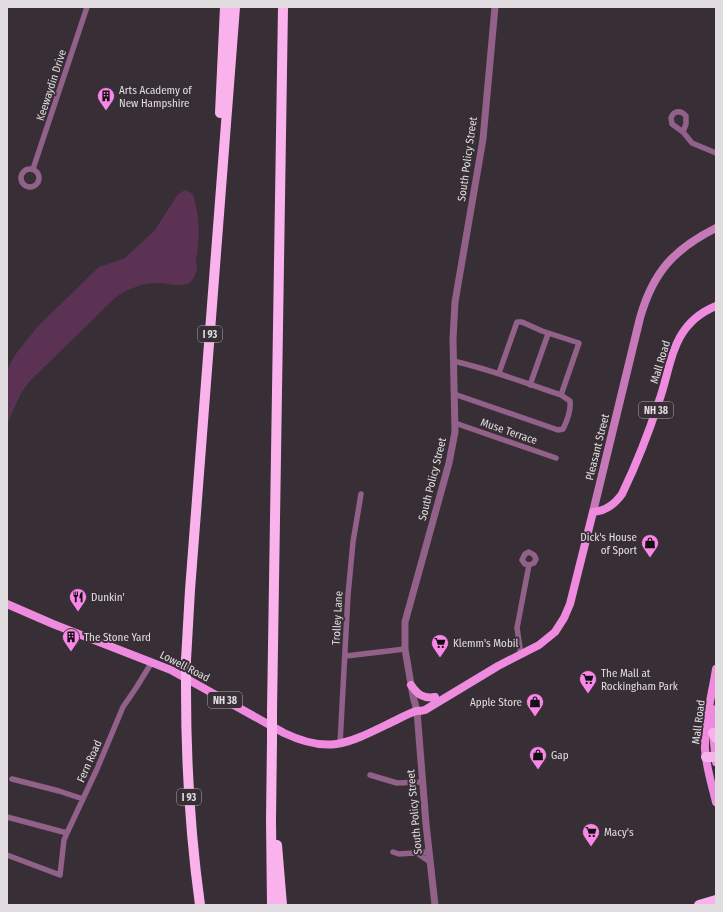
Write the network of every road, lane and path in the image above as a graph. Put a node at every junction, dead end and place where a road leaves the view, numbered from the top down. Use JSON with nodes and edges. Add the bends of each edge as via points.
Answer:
{"nodes":[{"id":1,"x":88,"y":7,"type":"edge"},
{"id":2,"x":225,"y":7,"type":"edge"},
{"id":3,"x":235,"y":7,"type":"edge"},
{"id":4,"x":283,"y":7,"type":"edge"},
{"id":5,"x":495,"y":7,"type":"edge"},
{"id":6,"x":683,"y":132,"type":"dead end"},
{"id":7,"x":716,"y":153,"type":"edge"},
{"id":8,"x":33,"y":169,"type":"dead end"},
{"id":9,"x":217,"y":226,"type":"junction"},
{"id":10,"x":716,"y":228,"type":"edge"},
{"id":11,"x":716,"y":306,"type":"edge"},
{"id":12,"x":548,"y":334,"type":"junction"},
{"id":13,"x":453,"y":361,"type":"junction"},
{"id":14,"x":499,"y":373,"type":"junction"},
{"id":15,"x":530,"y":384,"type":"junction"},
{"id":16,"x":454,"y":394,"type":"junction"},
{"id":17,"x":560,"y":395,"type":"junction"},
{"id":18,"x":455,"y":423,"type":"junction"},
{"id":19,"x":556,"y":458,"type":"dead end"},
{"id":20,"x":361,"y":494,"type":"dead end"},
{"id":21,"x":593,"y":512,"type":"junction"},
{"id":22,"x":529,"y":565,"type":"dead end"},
{"id":23,"x":7,"y":604,"type":"edge"},
{"id":24,"x":405,"y":649,"type":"junction"},
{"id":25,"x":521,"y":655,"type":"junction"},
{"id":26,"x":346,"y":656,"type":"junction"},
{"id":27,"x":152,"y":662,"type":"junction"},
{"id":28,"x":498,"y":666,"type":"junction"},
{"id":29,"x":716,"y":669,"type":"edge"},
{"id":30,"x":411,"y":685,"type":"junction"},
{"id":31,"x":435,"y":697,"type":"junction"},
{"id":32,"x":716,"y":709,"type":"edge"},
{"id":33,"x":417,"y":711,"type":"junction"},
{"id":34,"x":715,"y":736,"type":"edge"},
{"id":35,"x":340,"y":744,"type":"junction"},
{"id":36,"x":713,"y":758,"type":"edge"},
{"id":37,"x":370,"y":775,"type":"dead end"},
{"id":38,"x":12,"y":779,"type":"dead end"},
{"id":39,"x":422,"y":782,"type":"junction"},
{"id":40,"x":271,"y":793,"type":"junction"},
{"id":41,"x":83,"y":799,"type":"junction"},
{"id":42,"x":716,"y":802,"type":"edge"},
{"id":43,"x":7,"y":817,"type":"edge"},
{"id":44,"x":67,"y":833,"type":"junction"},
{"id":45,"x":393,"y":852,"type":"dead end"},
{"id":46,"x":429,"y":852,"type":"junction"},
{"id":47,"x":416,"y":853,"type":"junction"},
{"id":48,"x":7,"y":855,"type":"edge"},
{"id":49,"x":430,"y":862,"type":"junction"},
{"id":50,"x":716,"y":900,"type":"edge"},
{"id":51,"x":200,"y":905,"type":"edge"},
{"id":52,"x":272,"y":905,"type":"edge"},
{"id":53,"x":282,"y":905,"type":"edge"},
{"id":54,"x":435,"y":905,"type":"edge"},
{"id":55,"x":699,"y":905,"type":"edge"}],
"edges":[{"from":1,"to":8,"type":"street","name":"Keewaydin Drive"},
{"from":2,"to":9,"type":"highway"},
{"from":3,"to":9,"type":"highway","number":"I 93"},
{"from":4,"to":40,"type":"highway","bridge":true},
{"from":5,"to":13,"type":"street","name":"South Policy Street","via":[[483,140],[455,302]]},
{"from":6,"to":7,"type":"street","via":[[692,143]]},
{"from":9,"to":51,"type":"highway","number":"I 93","bridge":true,"via":[[186,660],[186,738]]},
{"from":10,"to":21,"type":"main road","name":"Pleasant Street","via":[[692,241],[676,254],[662,270],[646,298]]},
{"from":11,"to":21,"type":"main road","name":"Mall Road","number":"NH 38","via":[[692,322],[677,343],[659,401],[622,494],[607,508]]},
{"from":12,"to":14,"type":"street","via":[[517,322]]},
{"from":12,"to":15,"type":"street"},
{"from":12,"to":17,"type":"street","via":[[579,343]]},
{"from":13,"to":14,"type":"street"},
{"from":13,"to":16,"type":"street","name":"South Policy Street"},
{"from":14,"to":15,"type":"street"},
{"from":15,"to":17,"type":"street"},
{"from":16,"to":17,"type":"street","via":[[558,430],[563,429],[571,406],[570,401]]},
{"from":16,"to":18,"type":"street","name":"South Policy Street"},
{"from":18,"to":19,"type":"street","name":"Muse Terrace"},
{"from":18,"to":24,"type":"street","name":"South Policy Street","via":[[452,453],[406,617]]},
{"from":20,"to":26,"type":"street","name":"Trolley Lane","via":[[348,595]]},
{"from":21,"to":25,"type":"main road","name":"Pleasant Street","number":"NH 38","via":[[570,604],[564,618],[548,639]]},
{"from":22,"to":25,"type":"street","via":[[517,628]]},
{"from":23,"to":27,"type":"main road","name":"Lowell Road","number":"NH 38"},
{"from":24,"to":26,"type":"street"},
{"from":24,"to":30,"type":"street","name":"South Policy Street"},
{"from":25,"to":28,"type":"main road","name":"Pleasant Street","number":"NH 38"},
{"from":26,"to":35,"type":"street","name":"Trolley Lane"},
{"from":27,"to":35,"type":"main road","name":"Lowell Road","number":"NH 38","via":[[180,674],[290,736],[312,743]]},
{"from":27,"to":41,"type":"street","name":"Fern Road","via":[[123,707]]},
{"from":28,"to":31,"type":"main road","name":"Pleasant Street","number":"NH 38","via":[[488,667]]},
{"from":28,"to":33,"type":"main road","name":"Pleasant Street","number":"NH 38","via":[[425,710]]},
{"from":29,"to":36,"type":"main road","name":"Mall Road","via":[[706,738]]},
{"from":30,"to":31,"type":"main road","via":[[421,696]]},
{"from":30,"to":33,"type":"street","name":"South Policy Street"},
{"from":31,"to":33,"type":"main road","name":"Pleasant Street","number":"NH 38"},
{"from":32,"to":34,"type":"main road","name":"Mall Road"},
{"from":33,"to":35,"type":"main road","name":"Lowell Road","number":"NH 38","via":[[356,740]]},
{"from":33,"to":39,"type":"street","name":"South Policy Street"},
{"from":34,"to":36,"type":"main road","name":"Mall Road"},
{"from":36,"to":42,"type":"main road","name":"Mall Road"},
{"from":37,"to":39,"type":"street","via":[[397,783]]},
{"from":38,"to":41,"type":"street"},
{"from":39,"to":46,"type":"street","name":"South Policy Street"},
{"from":40,"to":52,"type":"highway"},
{"from":40,"to":53,"type":"highway"},
{"from":41,"to":44,"type":"street","name":"Fern Road"},
{"from":43,"to":44,"type":"street"},
{"from":44,"to":48,"type":"street","name":"Fern Road","via":[[60,875]]},
{"from":45,"to":47,"type":"street"},
{"from":46,"to":47,"type":"street"},
{"from":46,"to":49,"type":"street","name":"South Policy Street"},
{"from":47,"to":49,"type":"street"},
{"from":49,"to":54,"type":"street","name":"South Policy Street"},
{"from":50,"to":55,"type":"highway"}]}
